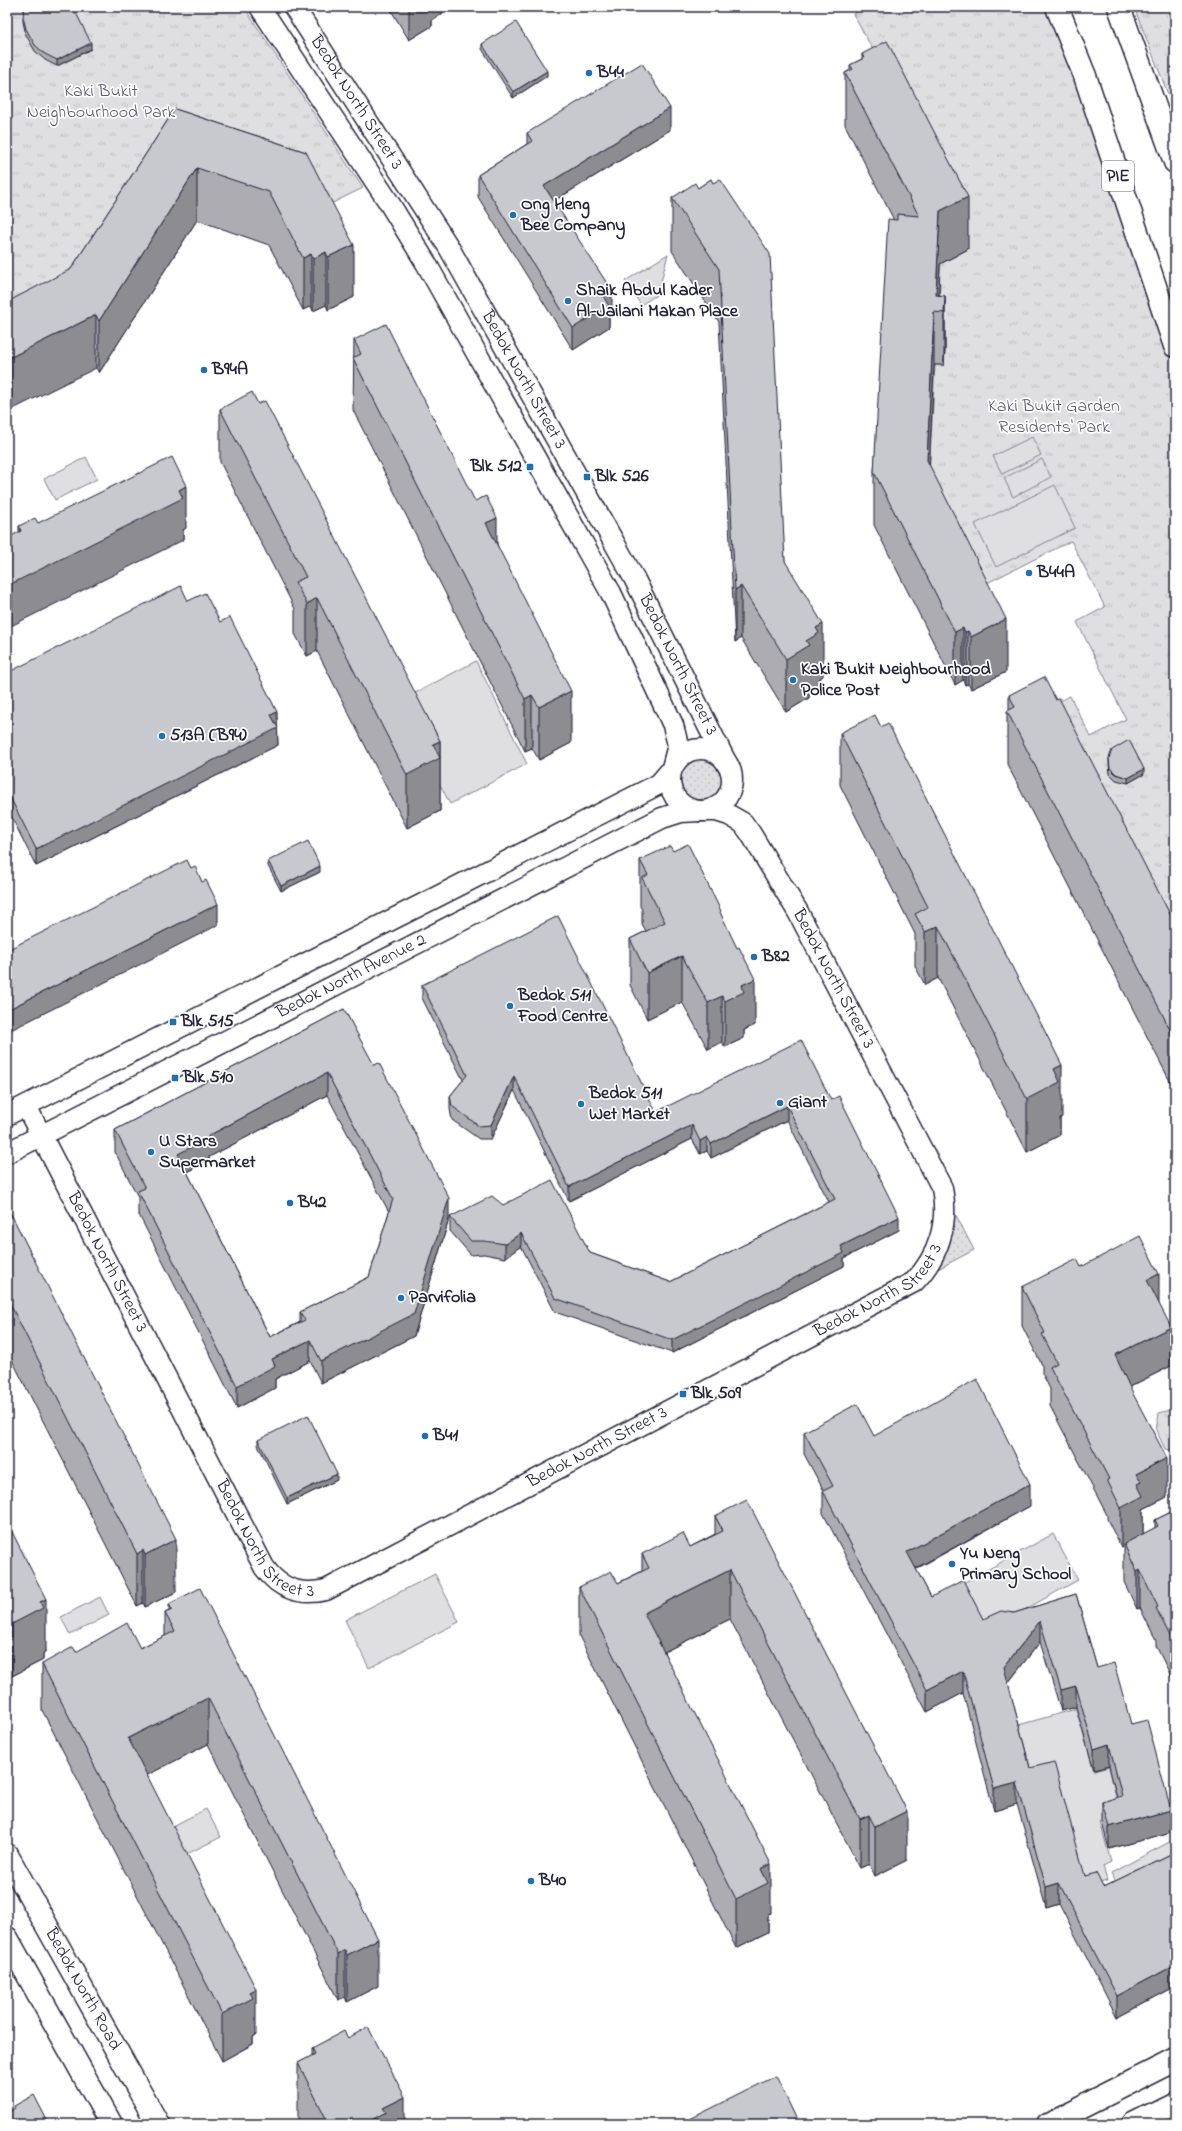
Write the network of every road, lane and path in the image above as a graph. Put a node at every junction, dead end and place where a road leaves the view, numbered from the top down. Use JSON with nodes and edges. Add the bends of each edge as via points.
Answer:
{"nodes":[{"id":1,"x":260,"y":7,"type":"edge"},
{"id":2,"x":294,"y":7,"type":"edge"},
{"id":3,"x":1058,"y":7,"type":"edge"},
{"id":4,"x":1119,"y":7,"type":"edge"},
{"id":5,"x":1175,"y":162,"type":"edge"},
{"id":6,"x":1175,"y":346,"type":"edge"},
{"id":7,"x":728,"y":766,"type":"junction"},
{"id":8,"x":672,"y":769,"type":"junction"},
{"id":9,"x":700,"y":811,"type":"junction"},
{"id":10,"x":26,"y":1106,"type":"junction"},
{"id":11,"x":7,"y":1115,"type":"edge"},
{"id":12,"x":41,"y":1136,"type":"junction"},
{"id":13,"x":7,"y":1153,"type":"edge"},
{"id":14,"x":7,"y":1855,"type":"edge"},
{"id":15,"x":7,"y":1938,"type":"edge"},
{"id":16,"x":1175,"y":2060,"type":"edge"},
{"id":17,"x":1175,"y":2103,"type":"edge"},
{"id":18,"x":111,"y":2124,"type":"edge"},
{"id":19,"x":158,"y":2124,"type":"edge"},
{"id":20,"x":1048,"y":2124,"type":"edge"},
{"id":21,"x":1132,"y":2124,"type":"edge"}],
"edges":[{"from":1,"to":8,"type":"street","name":"Bedok North Street 3","via":[[426,263],[608,588],[675,732],[678,745]]},
{"from":2,"to":7,"type":"street","name":"Bedok North Street 3","via":[[448,246],[634,578]]},
{"from":3,"to":6,"type":"main road","number":"PIE","via":[[1085,76]]},
{"from":4,"to":5,"type":"main road"},
{"from":7,"to":8,"type":"street","via":[[716,752],[697,749],[683,754]]},
{"from":7,"to":9,"type":"street","via":[[732,782],[727,797],[715,808]]},
{"from":8,"to":9,"type":"street","via":[[670,780],[674,796],[685,807]]},
{"from":8,"to":10,"type":"street","name":"Bedok North Avenue 2","via":[[659,784]]},
{"from":9,"to":12,"type":"street","name":"Bedok North Avenue 2","via":[[682,812],[662,818]]},
{"from":9,"to":12,"type":"street","name":"Bedok North Street 3","via":[[724,813],[743,823],[798,912],[942,1188],[944,1219],[937,1250],[914,1282],[355,1576],[326,1590],[309,1593],[287,1588],[268,1574]]},
{"from":10,"to":11,"type":"street","name":"Bedok North Avenue 2"},
{"from":10,"to":12,"type":"street","name":"Bedok North Street 3"},
{"from":12,"to":13,"type":"street","name":"Bedok North Avenue 2"},
{"from":14,"to":19,"type":"main road","name":"Bedok North Road"},
{"from":15,"to":18,"type":"main road"},
{"from":16,"to":20,"type":"main road"},
{"from":17,"to":21,"type":"main road"}]}
